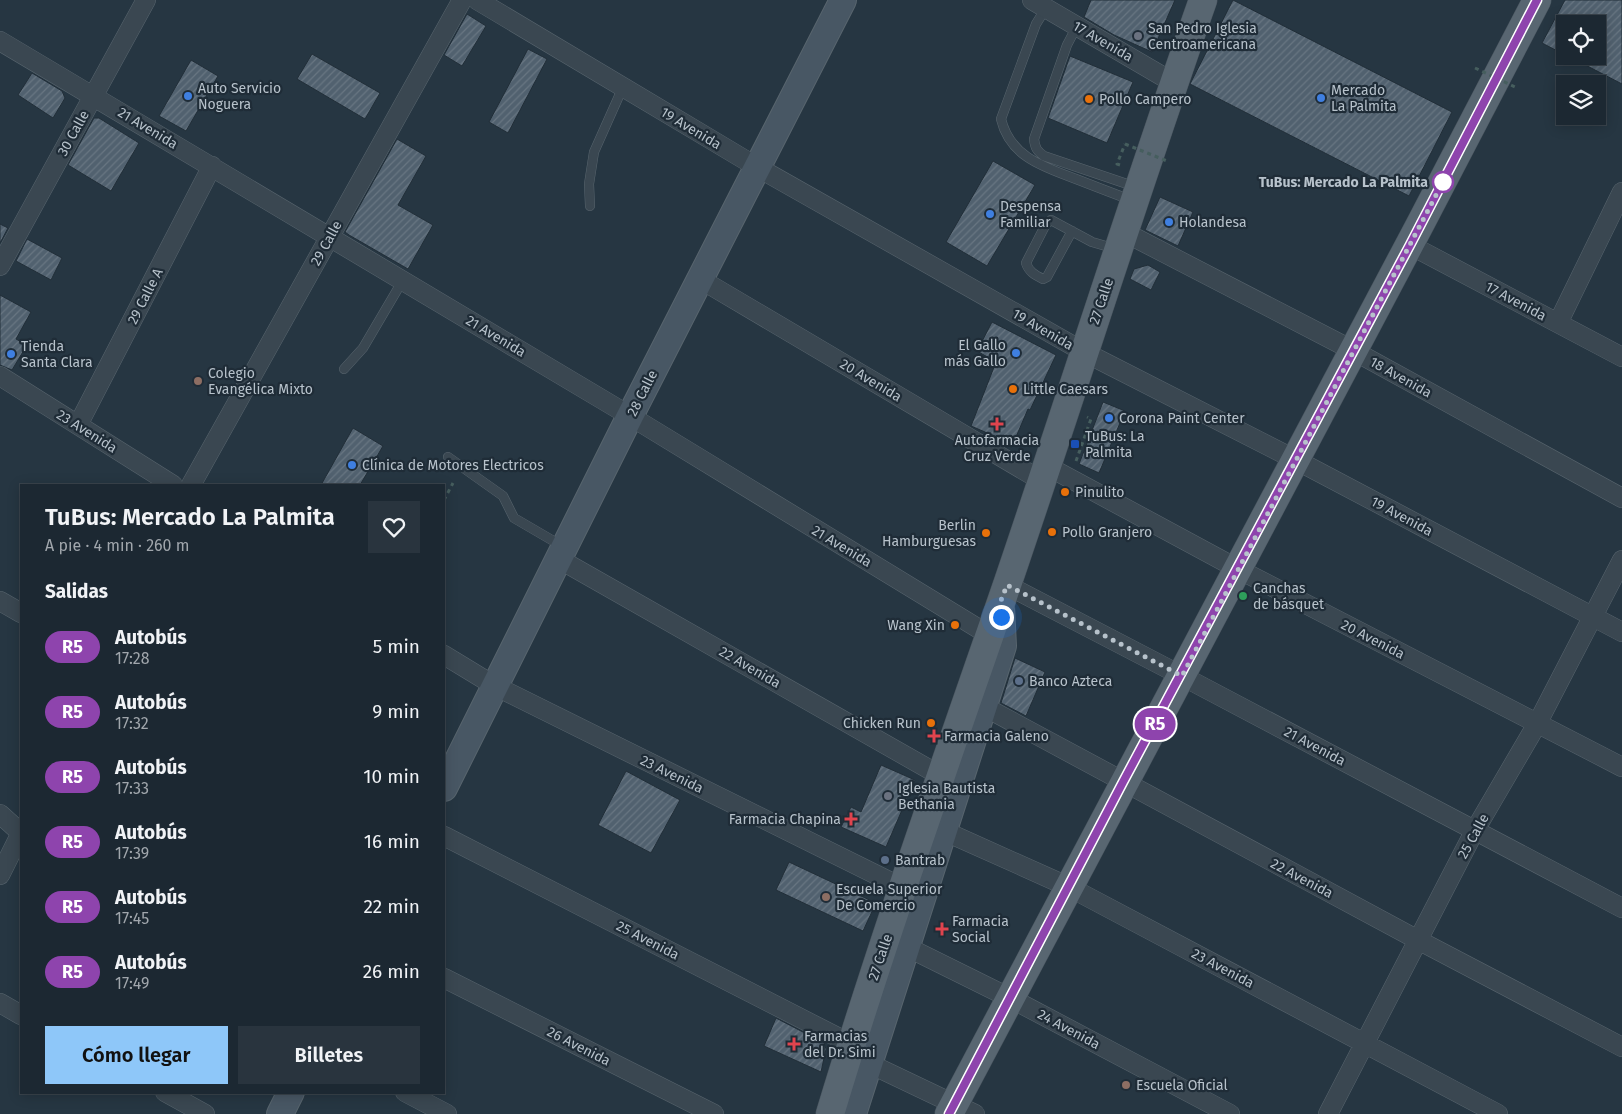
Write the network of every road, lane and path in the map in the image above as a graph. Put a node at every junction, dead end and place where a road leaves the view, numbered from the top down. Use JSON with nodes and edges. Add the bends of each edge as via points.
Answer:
{"nodes":[{"id":1,"x":146,"y":0,"type":"edge"},
{"id":2,"x":462,"y":0,"type":"edge"},
{"id":3,"x":477,"y":0,"type":"edge"},
{"id":4,"x":842,"y":0,"type":"edge"},
{"id":5,"x":1204,"y":0,"type":"edge"},
{"id":6,"x":1537,"y":0,"type":"edge"},
{"id":7,"x":1039,"y":4,"type":"edge"},
{"id":8,"x":1077,"y":26,"type":"junction"},
{"id":9,"x":0,"y":40,"type":"edge"},
{"id":10,"x":1475,"y":68,"type":"dead end"},
{"id":11,"x":1174,"y":83,"type":"junction"},
{"id":12,"x":623,"y":87,"type":"junction"},
{"id":13,"x":1515,"y":87,"type":"dead end"},
{"id":14,"x":94,"y":95,"type":"junction"},
{"id":15,"x":1167,"y":160,"type":"dead end"},
{"id":16,"x":1124,"y":161,"type":"dead end"},
{"id":17,"x":212,"y":166,"type":"junction"},
{"id":18,"x":757,"y":167,"type":"junction"},
{"id":19,"x":1622,"y":192,"type":"edge"},
{"id":20,"x":1137,"y":194,"type":"junction"},
{"id":21,"x":590,"y":206,"type":"dead end"},
{"id":22,"x":1072,"y":231,"type":"junction"},
{"id":23,"x":330,"y":237,"type":"junction"},
{"id":24,"x":1121,"y":241,"type":"junction"},
{"id":25,"x":1410,"y":245,"type":"junction"},
{"id":26,"x":0,"y":266,"type":"edge"},
{"id":27,"x":700,"y":279,"type":"junction"},
{"id":28,"x":403,"y":280,"type":"junction"},
{"id":29,"x":1558,"y":323,"type":"junction"},
{"id":30,"x":1354,"y":351,"type":"junction"},
{"id":31,"x":1084,"y":352,"type":"junction"},
{"id":32,"x":1622,"y":357,"type":"edge"},
{"id":33,"x":344,"y":369,"type":"dead end"},
{"id":34,"x":0,"y":376,"type":"edge"},
{"id":35,"x":630,"y":416,"type":"junction"},
{"id":36,"x":78,"y":425,"type":"junction"},
{"id":37,"x":448,"y":456,"type":"dead end"},
{"id":38,"x":1296,"y":460,"type":"junction"},
{"id":39,"x":1044,"y":473,"type":"junction"},
{"id":40,"x":453,"y":482,"type":"dead end"},
{"id":41,"x":172,"y":484,"type":"edge"},
{"id":42,"x":192,"y":484,"type":"edge"},
{"id":43,"x":445,"y":498,"type":"edge"},
{"id":44,"x":1622,"y":498,"type":"edge"},
{"id":45,"x":562,"y":553,"type":"junction"},
{"id":46,"x":1622,"y":560,"type":"edge"},
{"id":47,"x":1238,"y":569,"type":"junction"},
{"id":48,"x":1004,"y":594,"type":"junction"},
{"id":49,"x":0,"y":601,"type":"edge"},
{"id":50,"x":20,"y":612,"type":"edge"},
{"id":51,"x":1593,"y":616,"type":"junction"},
{"id":52,"x":1622,"y":632,"type":"edge"},
{"id":53,"x":989,"y":635,"type":"junction"},
{"id":54,"x":445,"y":655,"type":"edge"},
{"id":55,"x":1182,"y":676,"type":"junction"},
{"id":56,"x":494,"y":686,"type":"junction"},
{"id":57,"x":983,"y":706,"type":"junction"},
{"id":58,"x":1538,"y":724,"type":"junction"},
{"id":59,"x":1622,"y":768,"type":"edge"},
{"id":60,"x":941,"y":776,"type":"junction"},
{"id":61,"x":1123,"y":782,"type":"junction"},
{"id":62,"x":445,"y":786,"type":"edge"},
{"id":63,"x":0,"y":814,"type":"edge"},
{"id":64,"x":1475,"y":830,"type":"junction"},
{"id":65,"x":944,"y":831,"type":"junction"},
{"id":66,"x":20,"y":832,"type":"edge"},
{"id":67,"x":20,"y":835,"type":"edge"},
{"id":68,"x":445,"y":837,"type":"edge"},
{"id":69,"x":0,"y":875,"type":"edge"},
{"id":70,"x":1069,"y":887,"type":"junction"},
{"id":71,"x":904,"y":888,"type":"junction"},
{"id":72,"x":1622,"y":908,"type":"edge"},
{"id":73,"x":1418,"y":940,"type":"junction"},
{"id":74,"x":907,"y":946,"type":"junction"},
{"id":75,"x":445,"y":979,"type":"edge"},
{"id":76,"x":1010,"y":998,"type":"junction"},
{"id":77,"x":0,"y":1003,"type":"edge"},
{"id":78,"x":20,"y":1014,"type":"edge"},
{"id":79,"x":1364,"y":1043,"type":"junction"},
{"id":80,"x":851,"y":1044,"type":"junction"},
{"id":81,"x":1622,"y":1047,"type":"edge"},
{"id":82,"x":870,"y":1064,"type":"junction"},
{"id":83,"x":169,"y":1094,"type":"edge"},
{"id":84,"x":289,"y":1094,"type":"edge"},
{"id":85,"x":409,"y":1094,"type":"edge"},
{"id":86,"x":959,"y":1110,"type":"edge"},
{"id":87,"x":205,"y":1114,"type":"edge"},
{"id":88,"x":280,"y":1114,"type":"edge"},
{"id":89,"x":446,"y":1114,"type":"edge"},
{"id":90,"x":714,"y":1114,"type":"edge"},
{"id":91,"x":830,"y":1114,"type":"edge"},
{"id":92,"x":853,"y":1114,"type":"edge"},
{"id":93,"x":1230,"y":1114,"type":"edge"},
{"id":94,"x":1328,"y":1114,"type":"edge"},
{"id":95,"x":1498,"y":1114,"type":"edge"}],
"edges":[{"from":1,"to":14,"type":"street","name":"30 Calle"},
{"from":2,"to":23,"type":"street","name":"29 Calle"},
{"from":3,"to":12,"type":"street","name":"19 Avenida"},
{"from":4,"to":18,"type":"street","name":"28 Calle"},
{"from":5,"to":11,"type":"main road","name":"27 Calle"},
{"from":6,"to":25,"type":"main road"},
{"from":7,"to":8,"type":"street","name":"17 Avenida"},
{"from":7,"to":20,"type":"lane","via":[[1036,24],[1001,119],[1004,133],[1031,160],[1048,168]]},
{"from":8,"to":11,"type":"street","name":"17 Avenida"},
{"from":8,"to":20,"type":"lane","via":[[1067,45],[1034,139],[1037,151]]},
{"from":9,"to":14,"type":"street","name":"21 Avenida"},
{"from":10,"to":13,"type":"path","bridge":true},
{"from":11,"to":20,"type":"main road","name":"27 Calle"},
{"from":12,"to":18,"type":"street","name":"19 Avenida"},
{"from":12,"to":21,"type":"lane","via":[[594,152],[589,184]]},
{"from":14,"to":17,"type":"street","name":"21 Avenida"},
{"from":14,"to":26,"type":"street","name":"30 Calle"},
{"from":15,"to":16,"type":"path","bridge":true,"via":[[1125,144],[1117,164],[1122,166]]},
{"from":17,"to":23,"type":"street","name":"21 Avenida"},
{"from":17,"to":36,"type":"street","name":"29 Calle A"},
{"from":18,"to":27,"type":"street","name":"28 Calle"},
{"from":18,"to":31,"type":"street","name":"19 Avenida"},
{"from":19,"to":29,"type":"street"},
{"from":20,"to":24,"type":"main road","name":"27 Calle"},
{"from":22,"to":22,"type":"lane","via":[[1052,220],[1046,224],[1026,263],[1027,268],[1043,279],[1047,277]]},
{"from":22,"to":24,"type":"lane","via":[[1092,242]]},
{"from":23,"to":28,"type":"street","name":"21 Avenida"},
{"from":23,"to":42,"type":"street","name":"29 Calle"},
{"from":24,"to":30,"type":"street","name":"18 Avenida"},
{"from":24,"to":31,"type":"main road","name":"27 Calle"},
{"from":25,"to":29,"type":"street","name":"17 Avenida"},
{"from":25,"to":30,"type":"main road"},
{"from":27,"to":35,"type":"street","name":"28 Calle"},
{"from":27,"to":39,"type":"street","name":"20 Avenida"},
{"from":28,"to":33,"type":"lane","via":[[363,348]]},
{"from":28,"to":35,"type":"street","name":"21 Avenida"},
{"from":29,"to":32,"type":"street","name":"17 Avenida"},
{"from":30,"to":38,"type":"main road"},
{"from":30,"to":44,"type":"street","name":"18 Avenida"},
{"from":31,"to":38,"type":"street","name":"19 Avenida"},
{"from":31,"to":39,"type":"main road","name":"27 Calle"},
{"from":34,"to":36,"type":"street","name":"23 Avenida"},
{"from":35,"to":45,"type":"street","name":"28 Calle"},
{"from":35,"to":53,"type":"street","name":"21 Avenida"},
{"from":36,"to":41,"type":"street","name":"23 Avenida"},
{"from":37,"to":45,"type":"lane","via":[[503,496],[514,518]]},
{"from":38,"to":47,"type":"main road"},
{"from":38,"to":51,"type":"street","name":"19 Avenida"},
{"from":39,"to":47,"type":"street","name":"20 Avenida"},
{"from":39,"to":48,"type":"main road","name":"27 Calle"},
{"from":40,"to":43,"type":"path"},
{"from":45,"to":56,"type":"street","name":"28 Calle"},
{"from":45,"to":60,"type":"street","name":"22 Avenida"},
{"from":46,"to":51,"type":"street","name":"25 Calle"},
{"from":47,"to":55,"type":"main road"},
{"from":47,"to":58,"type":"street","name":"20 Avenida"},
{"from":48,"to":53,"type":"main road","name":"27 Calle"},
{"from":48,"to":55,"type":"street","name":"21 Avenida"},
{"from":48,"to":57,"type":"street","name":"27 Calle","via":[[1003,646]]},
{"from":49,"to":50,"type":"street"},
{"from":51,"to":52,"type":"street","name":"19 Avenida"},
{"from":51,"to":58,"type":"street","name":"25 Calle"},
{"from":53,"to":60,"type":"main road","name":"27 Calle"},
{"from":54,"to":56,"type":"street","name":"23 Avenida"},
{"from":55,"to":61,"type":"main road"},
{"from":55,"to":64,"type":"street","name":"21 Avenida"},
{"from":56,"to":62,"type":"street","name":"28 Calle"},
{"from":56,"to":71,"type":"street","name":"23 Avenida"},
{"from":57,"to":61,"type":"street","name":"22 Avenida"},
{"from":57,"to":65,"type":"street","name":"27 Calle"},
{"from":58,"to":59,"type":"street","name":"20 Avenida"},
{"from":58,"to":64,"type":"street","name":"25 Calle"},
{"from":60,"to":71,"type":"main road","name":"27 Calle"},
{"from":61,"to":70,"type":"main road"},
{"from":61,"to":73,"type":"street","name":"22 Avenida"},
{"from":63,"to":66,"type":"street"},
{"from":64,"to":72,"type":"street","name":"21 Avenida"},
{"from":64,"to":73,"type":"street","name":"25 Calle"},
{"from":65,"to":70,"type":"street","name":"23 Avenida"},
{"from":65,"to":74,"type":"street","name":"27 Calle"},
{"from":67,"to":69,"type":"street"},
{"from":68,"to":80,"type":"street","name":"25 Avenida"},
{"from":70,"to":76,"type":"main road"},
{"from":70,"to":79,"type":"street","name":"23 Avenida"},
{"from":71,"to":80,"type":"main road","name":"27 Calle"},
{"from":73,"to":79,"type":"street","name":"25 Calle"},
{"from":73,"to":81,"type":"street","name":"22 Avenida"},
{"from":74,"to":76,"type":"street","name":"24 Avenida"},
{"from":74,"to":82,"type":"street","name":"27 Calle"},
{"from":75,"to":90,"type":"street","name":"26 Avenida"},
{"from":76,"to":86,"type":"main road"},
{"from":76,"to":93,"type":"street","name":"24 Avenida"},
{"from":77,"to":78,"type":"street"},
{"from":79,"to":94,"type":"street","name":"25 Calle"},
{"from":79,"to":95,"type":"street","name":"23 Avenida"},
{"from":80,"to":91,"type":"main road","name":"27 Calle"},
{"from":82,"to":86,"type":"street"},
{"from":82,"to":92,"type":"street","name":"27 Calle"},
{"from":83,"to":87,"type":"street"},
{"from":84,"to":88,"type":"street"},
{"from":85,"to":89,"type":"street"}]}
